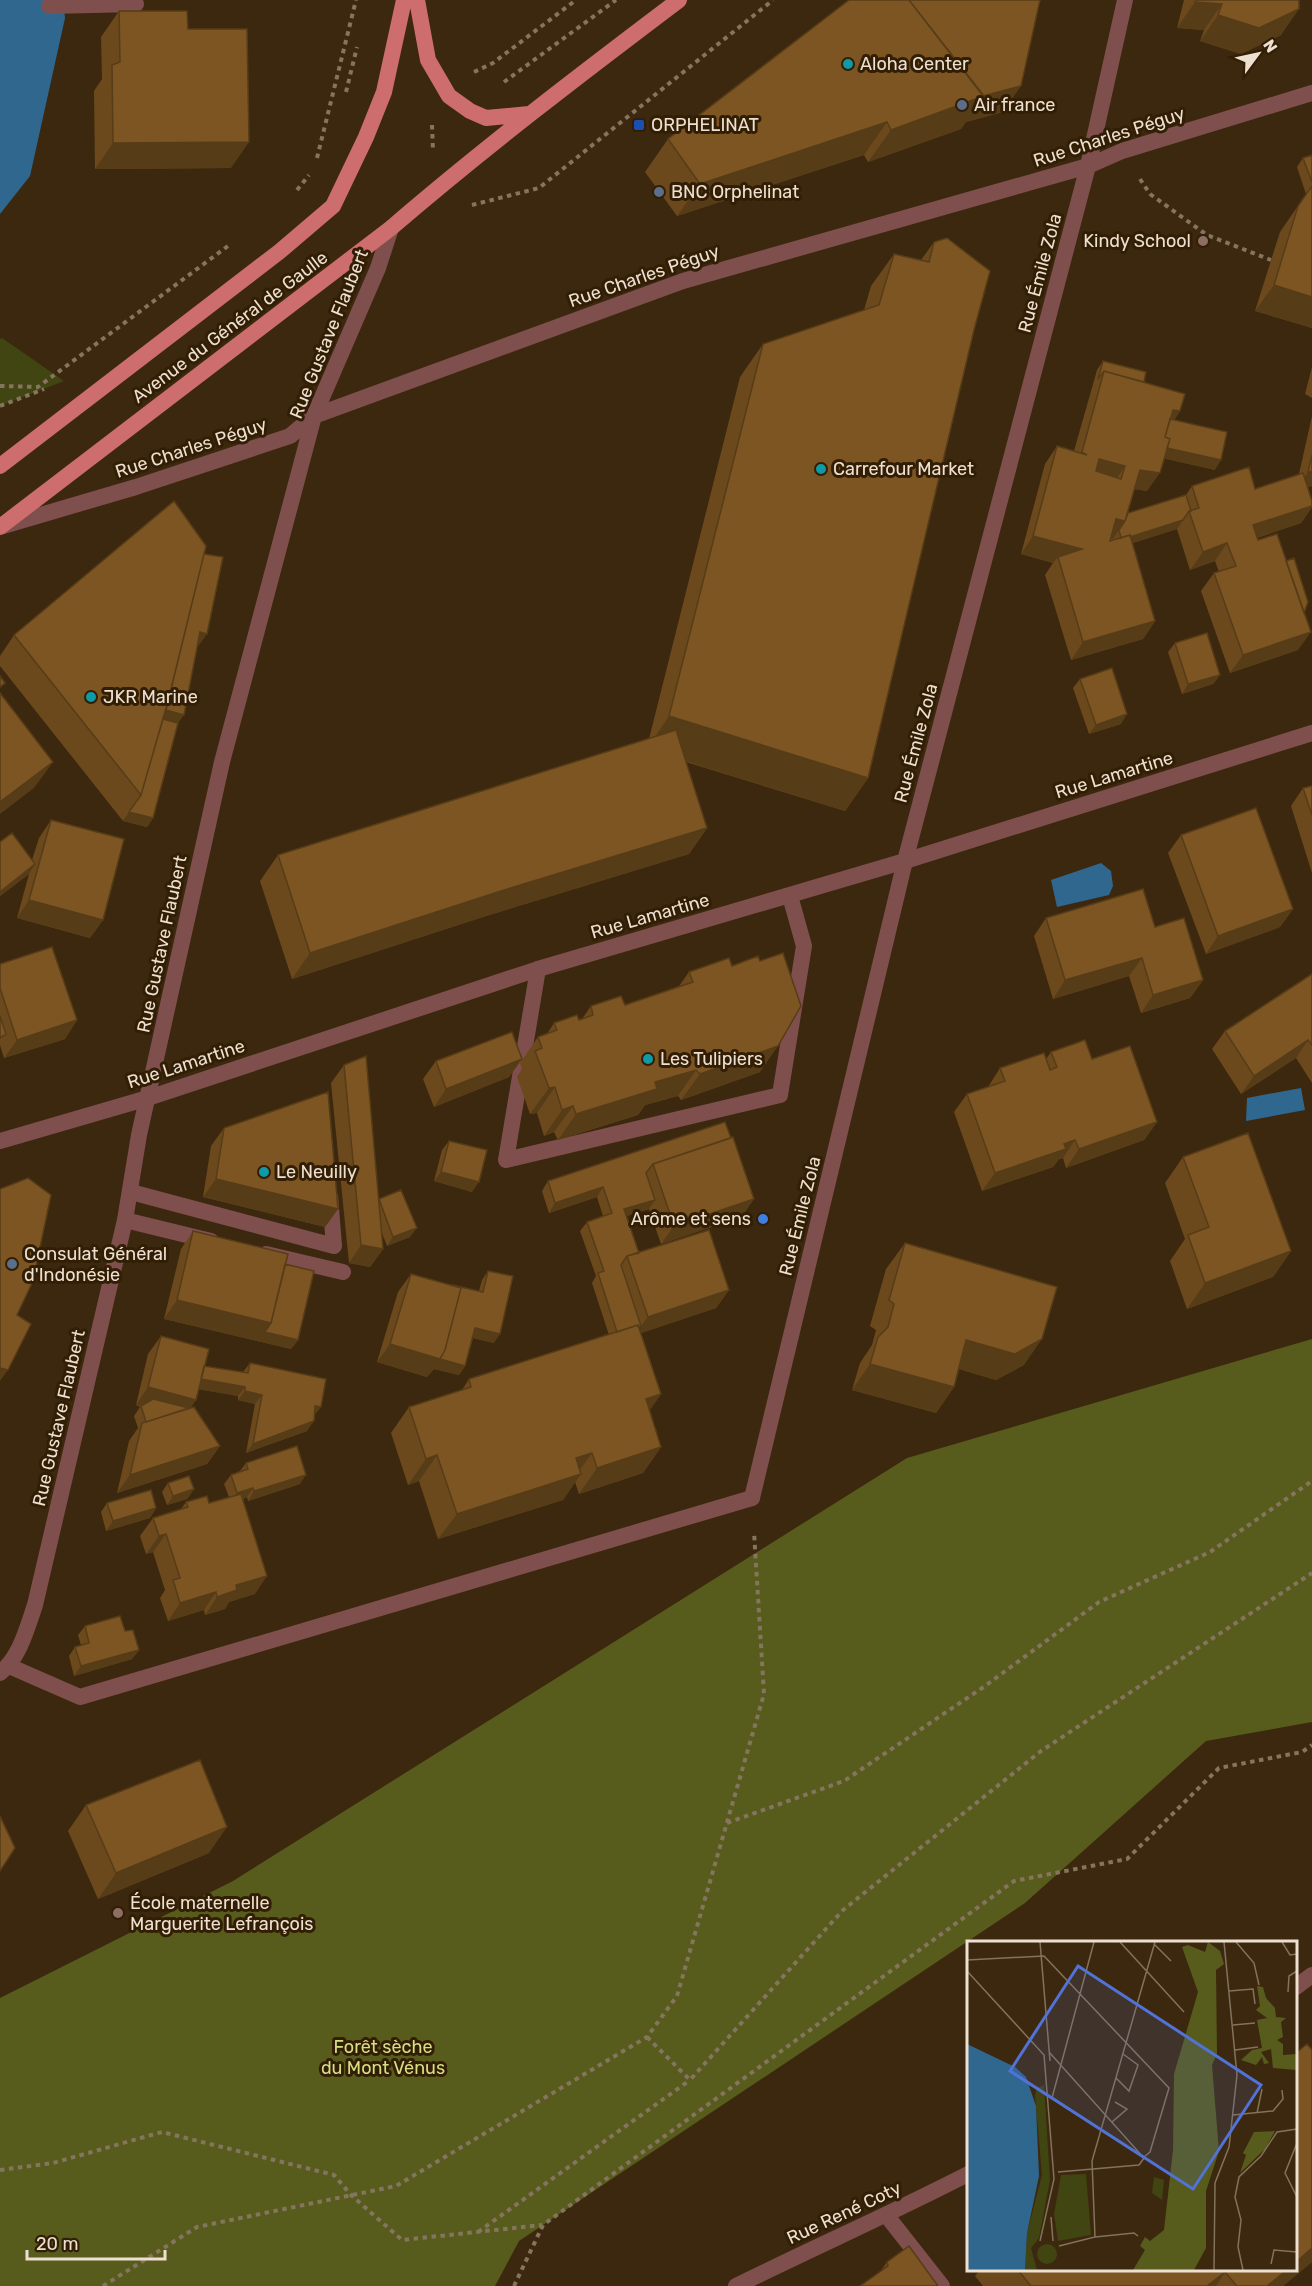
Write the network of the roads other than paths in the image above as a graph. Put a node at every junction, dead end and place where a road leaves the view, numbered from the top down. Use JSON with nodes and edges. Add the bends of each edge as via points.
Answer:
{"nodes":[{"id":1,"x":404,"y":0,"type":"edge"},
{"id":2,"x":417,"y":0,"type":"edge"},
{"id":3,"x":679,"y":0,"type":"edge"},
{"id":4,"x":1125,"y":0,"type":"edge"},
{"id":5,"x":136,"y":4,"type":"dead end"},
{"id":6,"x":49,"y":6,"type":"dead end"},
{"id":7,"x":1312,"y":93,"type":"edge"},
{"id":8,"x":529,"y":114,"type":"junction"},
{"id":9,"x":1088,"y":166,"type":"junction"},
{"id":10,"x":392,"y":228,"type":"junction"},
{"id":11,"x":314,"y":416,"type":"junction"},
{"id":12,"x":0,"y":466,"type":"edge"},
{"id":13,"x":0,"y":527,"type":"edge"},
{"id":14,"x":1312,"y":733,"type":"edge"},
{"id":15,"x":905,"y":861,"type":"junction"},
{"id":16,"x":790,"y":896,"type":"junction"},
{"id":17,"x":538,"y":969,"type":"junction"},
{"id":18,"x":148,"y":1098,"type":"junction"},
{"id":19,"x":0,"y":1141,"type":"edge"},
{"id":20,"x":328,"y":1179,"type":"edge"},
{"id":21,"x":131,"y":1192,"type":"junction"},
{"id":22,"x":125,"y":1220,"type":"junction"},
{"id":23,"x":229,"y":1245,"type":"edge"},
{"id":24,"x":252,"y":1251,"type":"edge"},
{"id":25,"x":343,"y":1272,"type":"dead end"},
{"id":26,"x":4,"y":1670,"type":"edge"},
{"id":27,"x":1312,"y":1976,"type":"edge"},
{"id":28,"x":1297,"y":1987,"type":"edge"},
{"id":29,"x":967,"y":2175,"type":"edge"},
{"id":30,"x":887,"y":2216,"type":"junction"},
{"id":31,"x":736,"y":2286,"type":"edge"},
{"id":32,"x":942,"y":2286,"type":"edge"}],
"edges":[{"from":1,"to":12,"type":"main road","name":"Avenue du Général de Gaulle","via":[[384,92],[333,206],[270,259]]},
{"from":2,"to":8,"type":"main road","via":[[428,60],[449,96],[486,118]]},
{"from":3,"to":8,"type":"main road","name":"Avenue du Général de Gaulle"},
{"from":4,"to":9,"type":"street","name":"Rue Émile Zola"},
{"from":5,"to":6,"type":"street"},
{"from":7,"to":9,"type":"street","name":"Rue Charles Péguy","via":[[1122,151]]},
{"from":8,"to":10,"type":"main road","name":"Avenue du Général de Gaulle"},
{"from":9,"to":11,"type":"street","name":"Rue Charles Péguy","via":[[683,280]]},
{"from":9,"to":15,"type":"street","name":"Rue Émile Zola"},
{"from":10,"to":11,"type":"street","name":"Rue Gustave Flaubert"},
{"from":10,"to":13,"type":"main road","name":"Avenue du Général de Gaulle"},
{"from":11,"to":13,"type":"street","name":"Rue Charles Péguy","via":[[290,436]]},
{"from":11,"to":18,"type":"street","name":"Rue Gustave Flaubert","via":[[222,762]]},
{"from":14,"to":15,"type":"street","name":"Rue Lamartine"},
{"from":15,"to":16,"type":"street","name":"Rue Lamartine"},
{"from":15,"to":26,"type":"street","name":"Rue Émile Zola","via":[[752,1498],[80,1697]]},
{"from":16,"to":17,"type":"street","name":"Rue Lamartine"},
{"from":16,"to":17,"type":"street","via":[[804,945],[780,1095],[506,1161]]},
{"from":17,"to":18,"type":"street","name":"Rue Lamartine"},
{"from":18,"to":19,"type":"street","name":"Rue Lamartine"},
{"from":18,"to":21,"type":"street","name":"Rue Gustave Flaubert"},
{"from":20,"to":21,"type":"street","via":[[334,1246]]},
{"from":21,"to":22,"type":"street","name":"Rue Gustave Flaubert"},
{"from":22,"to":23,"type":"street"},
{"from":22,"to":26,"type":"street","name":"Rue Gustave Flaubert","via":[[35,1605],[22,1641]]},
{"from":24,"to":25,"type":"street"},
{"from":27,"to":28,"type":"street"},
{"from":29,"to":30,"type":"street","name":"Rue René Coty"},
{"from":30,"to":31,"type":"street","name":"Rue René Coty"},
{"from":30,"to":32,"type":"street"}]}
